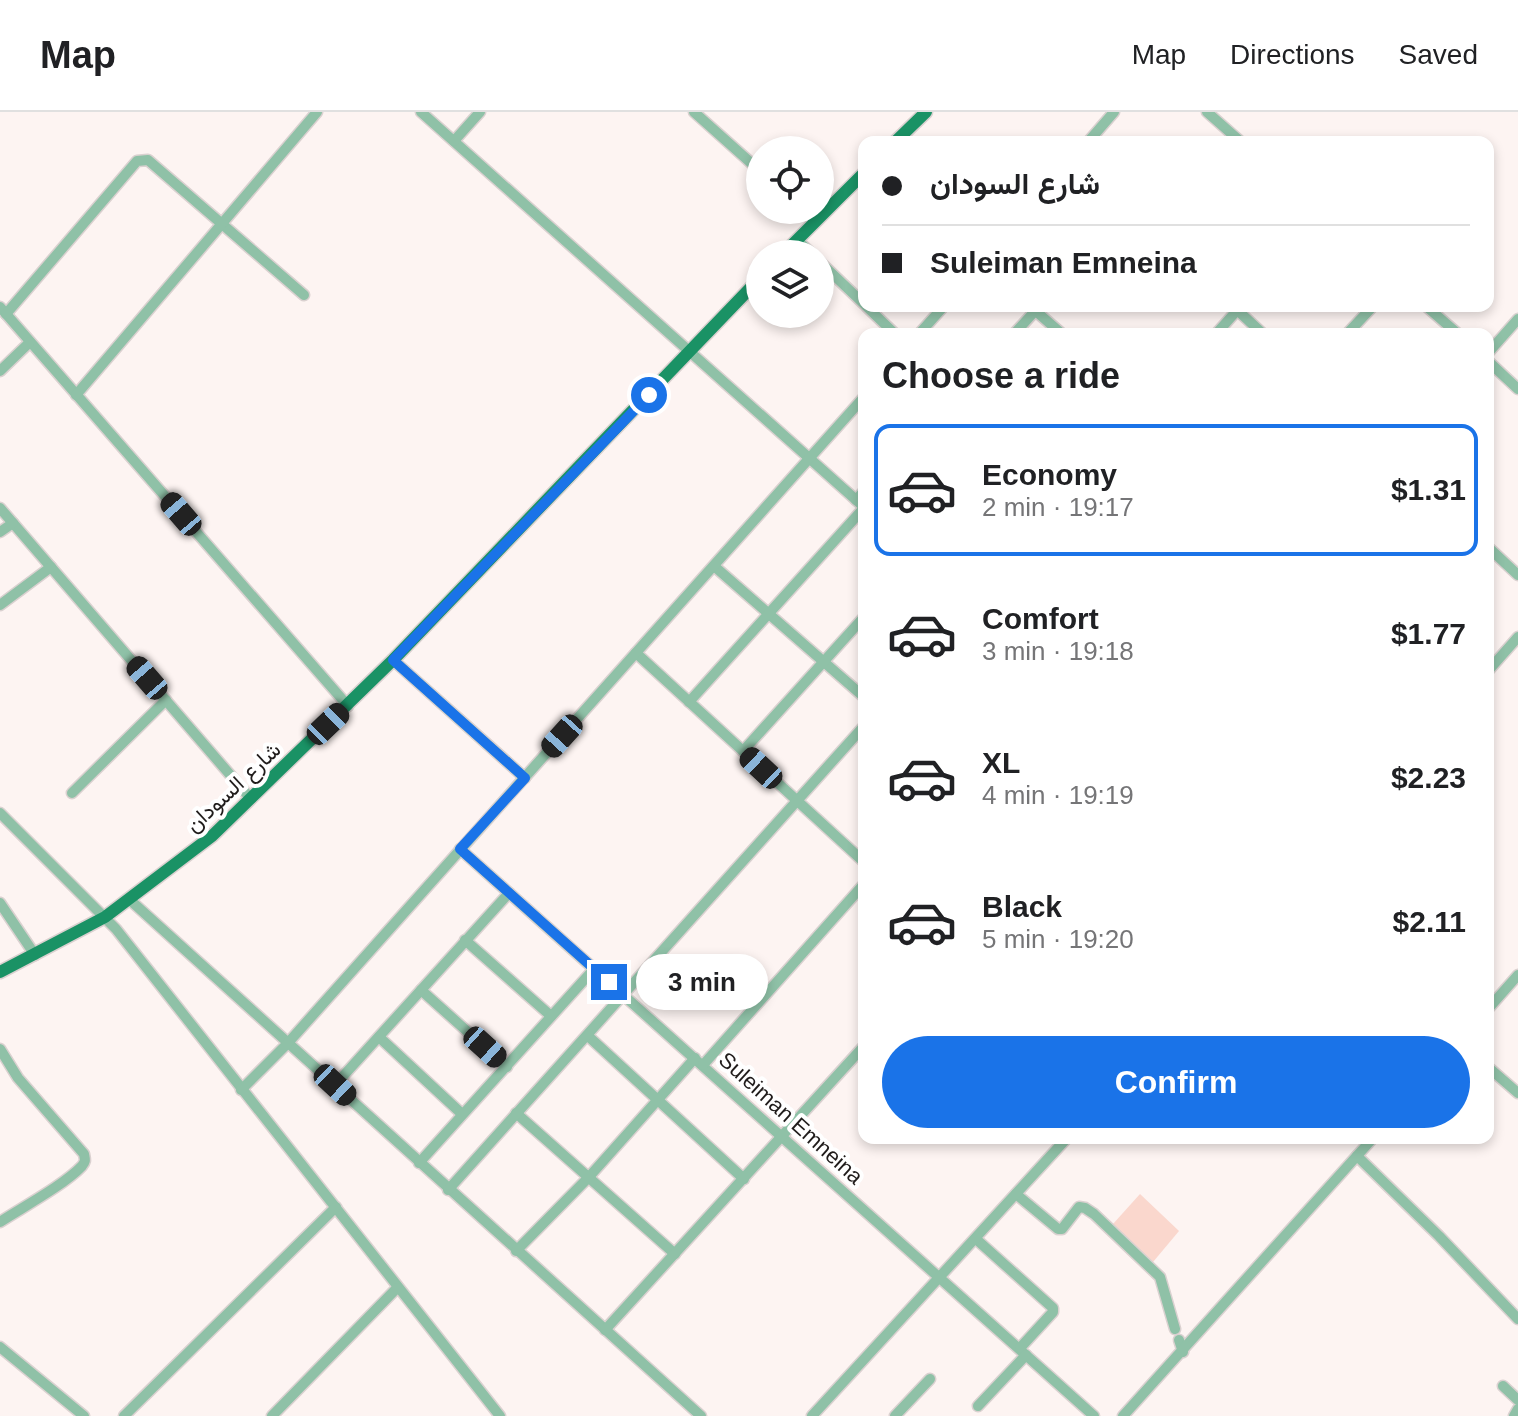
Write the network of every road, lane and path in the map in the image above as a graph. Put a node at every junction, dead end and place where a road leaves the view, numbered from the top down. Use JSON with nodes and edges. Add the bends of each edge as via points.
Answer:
{"nodes":[{"id":1,"x":317,"y":112,"type":"edge"},
{"id":2,"x":421,"y":112,"type":"edge"},
{"id":3,"x":480,"y":112,"type":"edge"},
{"id":4,"x":694,"y":112,"type":"edge"},
{"id":5,"x":926,"y":112,"type":"edge"},
{"id":6,"x":1114,"y":112,"type":"edge"},
{"id":7,"x":1207,"y":112,"type":"edge"},
{"id":8,"x":905,"y":136,"type":"edge"},
{"id":9,"x":1093,"y":136,"type":"edge"},
{"id":10,"x":1234,"y":136,"type":"edge"},
{"id":11,"x":454,"y":141,"type":"junction"},
{"id":12,"x":746,"y":158,"type":"edge"},
{"id":13,"x":858,"y":179,"type":"edge"},
{"id":14,"x":834,"y":203,"type":"edge"},
{"id":15,"x":223,"y":222,"type":"junction"},
{"id":16,"x":813,"y":224,"type":"edge"},
{"id":17,"x":797,"y":240,"type":"edge"},
{"id":18,"x":834,"y":275,"type":"edge"},
{"id":19,"x":746,"y":293,"type":"edge"},
{"id":20,"x":304,"y":295,"type":"dead end"},
{"id":21,"x":858,"y":298,"type":"edge"},
{"id":22,"x":3,"y":311,"type":"edge"},
{"id":23,"x":872,"y":312,"type":"edge"},
{"id":24,"x":939,"y":312,"type":"edge"},
{"id":25,"x":1036,"y":312,"type":"edge"},
{"id":26,"x":1233,"y":312,"type":"edge"},
{"id":27,"x":1242,"y":312,"type":"edge"},
{"id":28,"x":1367,"y":312,"type":"edge"},
{"id":29,"x":1433,"y":312,"type":"edge"},
{"id":30,"x":1518,"y":319,"type":"edge"},
{"id":31,"x":889,"y":328,"type":"edge"},
{"id":32,"x":924,"y":328,"type":"edge"},
{"id":33,"x":1055,"y":328,"type":"edge"},
{"id":34,"x":1221,"y":328,"type":"edge"},
{"id":35,"x":1257,"y":328,"type":"edge"},
{"id":36,"x":1353,"y":328,"type":"edge"},
{"id":37,"x":1451,"y":328,"type":"edge"},
{"id":38,"x":30,"y":342,"type":"junction"},
{"id":39,"x":1494,"y":346,"type":"edge"},
{"id":40,"x":691,"y":350,"type":"junction"},
{"id":41,"x":1494,"y":367,"type":"edge"},
{"id":42,"x":0,"y":371,"type":"edge"},
{"id":43,"x":1518,"y":389,"type":"edge"},
{"id":44,"x":76,"y":395,"type":"junction"},
{"id":45,"x":858,"y":404,"type":"edge"},
{"id":46,"x":810,"y":459,"type":"junction"},
{"id":47,"x":858,"y":502,"type":"edge"},
{"id":48,"x":0,"y":508,"type":"edge"},
{"id":49,"x":858,"y":509,"type":"edge"},
{"id":50,"x":13,"y":523,"type":"junction"},
{"id":51,"x":0,"y":532,"type":"edge"},
{"id":52,"x":1494,"y":553,"type":"edge"},
{"id":53,"x":714,"y":566,"type":"junction"},
{"id":54,"x":51,"y":567,"type":"junction"},
{"id":55,"x":1518,"y":575,"type":"edge"},
{"id":56,"x":0,"y":605,"type":"edge"},
{"id":57,"x":768,"y":614,"type":"junction"},
{"id":58,"x":858,"y":624,"type":"edge"},
{"id":59,"x":1518,"y":637,"type":"edge"},
{"id":60,"x":636,"y":653,"type":"junction"},
{"id":61,"x":393,"y":660,"type":"junction"},
{"id":62,"x":824,"y":663,"type":"junction"},
{"id":63,"x":1494,"y":664,"type":"edge"},
{"id":64,"x":858,"y":692,"type":"edge"},
{"id":65,"x":166,"y":700,"type":"junction"},
{"id":66,"x":689,"y":702,"type":"junction"},
{"id":67,"x":348,"y":706,"type":"junction"},
{"id":68,"x":858,"y":733,"type":"edge"},
{"id":69,"x":743,"y":751,"type":"junction"},
{"id":70,"x":525,"y":778,"type":"junction"},
{"id":71,"x":72,"y":793,"type":"dead end"},
{"id":72,"x":251,"y":799,"type":"junction"},
{"id":73,"x":798,"y":801,"type":"junction"},
{"id":74,"x":0,"y":813,"type":"edge"},
{"id":75,"x":460,"y":849,"type":"junction"},
{"id":76,"x":858,"y":856,"type":"edge"},
{"id":77,"x":858,"y":890,"type":"edge"},
{"id":78,"x":509,"y":893,"type":"junction"},
{"id":79,"x":130,"y":900,"type":"junction"},
{"id":80,"x":0,"y":903,"type":"edge"},
{"id":81,"x":105,"y":917,"type":"junction"},
{"id":82,"x":465,"y":940,"type":"junction"},
{"id":83,"x":35,"y":955,"type":"junction"},
{"id":84,"x":594,"y":969,"type":"junction"},
{"id":85,"x":0,"y":972,"type":"edge"},
{"id":86,"x":1518,"y":975,"type":"edge"},
{"id":87,"x":421,"y":990,"type":"junction"},
{"id":88,"x":624,"y":996,"type":"junction"},
{"id":89,"x":1494,"y":1002,"type":"edge"},
{"id":90,"x":551,"y":1016,"type":"junction"},
{"id":91,"x":588,"y":1036,"type":"junction"},
{"id":92,"x":379,"y":1037,"type":"junction"},
{"id":93,"x":287,"y":1044,"type":"junction"},
{"id":94,"x":0,"y":1049,"type":"edge"},
{"id":95,"x":858,"y":1053,"type":"edge"},
{"id":96,"x":699,"y":1062,"type":"junction"},
{"id":97,"x":507,"y":1067,"type":"junction"},
{"id":98,"x":1494,"y":1072,"type":"edge"},
{"id":99,"x":335,"y":1085,"type":"junction"},
{"id":100,"x":241,"y":1090,"type":"junction"},
{"id":101,"x":1518,"y":1093,"type":"edge"},
{"id":102,"x":658,"y":1101,"type":"junction"},
{"id":103,"x":516,"y":1113,"type":"junction"},
{"id":104,"x":462,"y":1114,"type":"junction"},
{"id":105,"x":782,"y":1137,"type":"junction"},
{"id":106,"x":1062,"y":1144,"type":"edge"},
{"id":107,"x":1368,"y":1144,"type":"edge"},
{"id":108,"x":1357,"y":1156,"type":"junction"},
{"id":109,"x":419,"y":1163,"type":"junction"},
{"id":110,"x":588,"y":1178,"type":"junction"},
{"id":111,"x":744,"y":1179,"type":"junction"},
{"id":112,"x":448,"y":1190,"type":"junction"},
{"id":113,"x":1016,"y":1194,"type":"junction"},
{"id":114,"x":336,"y":1207,"type":"junction"},
{"id":115,"x":0,"y":1222,"type":"edge"},
{"id":116,"x":976,"y":1239,"type":"junction"},
{"id":117,"x":516,"y":1251,"type":"junction"},
{"id":118,"x":675,"y":1254,"type":"junction"},
{"id":119,"x":939,"y":1280,"type":"junction"},
{"id":120,"x":397,"y":1288,"type":"junction"},
{"id":121,"x":1518,"y":1319,"type":"edge"},
{"id":122,"x":605,"y":1330,"type":"junction"},
{"id":123,"x":0,"y":1347,"type":"edge"},
{"id":124,"x":1023,"y":1351,"type":"junction"},
{"id":125,"x":1183,"y":1352,"type":"junction"},
{"id":126,"x":930,"y":1379,"type":"dead end"},
{"id":127,"x":1503,"y":1386,"type":"dead end"},
{"id":128,"x":1518,"y":1400,"type":"edge"},
{"id":129,"x":978,"y":1406,"type":"dead end"},
{"id":130,"x":1518,"y":1409,"type":"edge"},
{"id":131,"x":79,"y":1415,"type":"edge"},
{"id":132,"x":124,"y":1416,"type":"edge"},
{"id":133,"x":272,"y":1416,"type":"edge"},
{"id":134,"x":500,"y":1416,"type":"edge"},
{"id":135,"x":701,"y":1416,"type":"edge"},
{"id":136,"x":812,"y":1416,"type":"edge"},
{"id":137,"x":895,"y":1416,"type":"edge"},
{"id":138,"x":1094,"y":1416,"type":"edge"},
{"id":139,"x":1123,"y":1416,"type":"edge"},
{"id":140,"x":1514,"y":1416,"type":"edge"}],
"edges":[{"from":1,"to":15,"type":"street"},
{"from":2,"to":11,"type":"street"},
{"from":3,"to":11,"type":"street"},
{"from":4,"to":12,"type":"street"},
{"from":5,"to":8,"type":"main road"},
{"from":6,"to":9,"type":"street"},
{"from":7,"to":10,"type":"street"},
{"from":11,"to":40,"type":"street"},
{"from":13,"to":14,"type":"main road"},
{"from":15,"to":20,"type":"street"},
{"from":15,"to":22,"type":"street","via":[[148,160],[137,161]]},
{"from":15,"to":44,"type":"street"},
{"from":16,"to":17,"type":"main road"},
{"from":18,"to":21,"type":"street"},
{"from":19,"to":40,"type":"main road","name":"شارع السودان"},
{"from":22,"to":38,"type":"street"},
{"from":23,"to":31,"type":"street"},
{"from":24,"to":32,"type":"street"},
{"from":25,"to":33,"type":"street"},
{"from":26,"to":34,"type":"street"},
{"from":27,"to":35,"type":"street"},
{"from":28,"to":36,"type":"street"},
{"from":29,"to":37,"type":"street"},
{"from":30,"to":39,"type":"street"},
{"from":38,"to":42,"type":"street"},
{"from":38,"to":44,"type":"street"},
{"from":40,"to":46,"type":"street"},
{"from":40,"to":61,"type":"main road","name":"شارع السودان"},
{"from":41,"to":43,"type":"street"},
{"from":44,"to":67,"type":"street"},
{"from":45,"to":46,"type":"street"},
{"from":46,"to":47,"type":"street"},
{"from":46,"to":53,"type":"street"},
{"from":48,"to":50,"type":"street"},
{"from":49,"to":57,"type":"street"},
{"from":50,"to":51,"type":"street"},
{"from":50,"to":54,"type":"street"},
{"from":52,"to":55,"type":"street"},
{"from":53,"to":57,"type":"street"},
{"from":53,"to":60,"type":"street"},
{"from":54,"to":56,"type":"street"},
{"from":54,"to":65,"type":"street"},
{"from":57,"to":62,"type":"street"},
{"from":57,"to":66,"type":"street"},
{"from":58,"to":62,"type":"street"},
{"from":59,"to":63,"type":"street"},
{"from":60,"to":66,"type":"street"},
{"from":60,"to":70,"type":"street"},
{"from":61,"to":67,"type":"main road","name":"شارع السودان"},
{"from":61,"to":70,"type":"street"},
{"from":62,"to":64,"type":"street"},
{"from":62,"to":69,"type":"street"},
{"from":65,"to":71,"type":"street"},
{"from":65,"to":72,"type":"street"},
{"from":66,"to":69,"type":"street"},
{"from":67,"to":72,"type":"main road","name":"شارع السودان"},
{"from":68,"to":73,"type":"street"},
{"from":69,"to":73,"type":"street"},
{"from":70,"to":75,"type":"street"},
{"from":72,"to":79,"type":"main road","name":"شارع السودان"},
{"from":73,"to":76,"type":"street"},
{"from":73,"to":88,"type":"street"},
{"from":74,"to":81,"type":"street"},
{"from":75,"to":78,"type":"street","name":"Suleiman Emneina"},
{"from":75,"to":93,"type":"street"},
{"from":77,"to":96,"type":"street"},
{"from":78,"to":82,"type":"street"},
{"from":78,"to":84,"type":"street","name":"Suleiman Emneina"},
{"from":79,"to":81,"type":"main road","name":"شارع السودان"},
{"from":79,"to":93,"type":"street"},
{"from":80,"to":83,"type":"street"},
{"from":81,"to":83,"type":"main road","name":"شارع السودان"},
{"from":81,"to":100,"type":"street"},
{"from":82,"to":87,"type":"street"},
{"from":82,"to":90,"type":"street"},
{"from":83,"to":85,"type":"main road","name":"شارع السودان"},
{"from":84,"to":88,"type":"street","name":"Suleiman Emneina"},
{"from":84,"to":90,"type":"street"},
{"from":86,"to":89,"type":"street"},
{"from":87,"to":92,"type":"street"},
{"from":87,"to":97,"type":"street"},
{"from":88,"to":91,"type":"street"},
{"from":88,"to":96,"type":"street","name":"Suleiman Emneina"},
{"from":90,"to":97,"type":"street"},
{"from":91,"to":102,"type":"street"},
{"from":91,"to":103,"type":"street"},
{"from":92,"to":99,"type":"street"},
{"from":92,"to":104,"type":"street"},
{"from":93,"to":99,"type":"street"},
{"from":93,"to":100,"type":"street"},
{"from":94,"to":115,"type":"street","via":[[85,1159]]},
{"from":95,"to":105,"type":"street"},
{"from":96,"to":102,"type":"street"},
{"from":96,"to":105,"type":"street","name":"Suleiman Emneina"},
{"from":97,"to":104,"type":"street"},
{"from":98,"to":101,"type":"street"},
{"from":99,"to":109,"type":"street"},
{"from":100,"to":114,"type":"street"},
{"from":102,"to":110,"type":"street"},
{"from":102,"to":111,"type":"street"},
{"from":103,"to":110,"type":"street"},
{"from":103,"to":112,"type":"street"},
{"from":104,"to":109,"type":"street"},
{"from":105,"to":111,"type":"street"},
{"from":105,"to":119,"type":"street","name":"Suleiman Emneina"},
{"from":106,"to":113,"type":"street"},
{"from":107,"to":108,"type":"street"},
{"from":108,"to":121,"type":"street"},
{"from":108,"to":125,"type":"street"},
{"from":109,"to":112,"type":"street"},
{"from":110,"to":117,"type":"street"},
{"from":110,"to":118,"type":"street"},
{"from":111,"to":118,"type":"street"},
{"from":112,"to":117,"type":"street"},
{"from":113,"to":116,"type":"street"},
{"from":113,"to":125,"type":"street","via":[[1058,1229],[1079,1207],[1094,1214],[1160,1277]]},
{"from":114,"to":120,"type":"street"},
{"from":114,"to":132,"type":"street"},
{"from":116,"to":119,"type":"street"},
{"from":116,"to":124,"type":"street","via":[[1053,1308]]},
{"from":117,"to":122,"type":"street"},
{"from":118,"to":122,"type":"street"},
{"from":119,"to":124,"type":"street","name":"Suleiman Emneina"},
{"from":119,"to":136,"type":"street"},
{"from":120,"to":133,"type":"street"},
{"from":120,"to":134,"type":"street"},
{"from":122,"to":135,"type":"street"},
{"from":123,"to":131,"type":"street"},
{"from":124,"to":129,"type":"street"},
{"from":124,"to":138,"type":"street","name":"Suleiman Emneina"},
{"from":125,"to":139,"type":"street"},
{"from":126,"to":137,"type":"street"},
{"from":127,"to":128,"type":"street"},
{"from":130,"to":140,"type":"street"}]}
